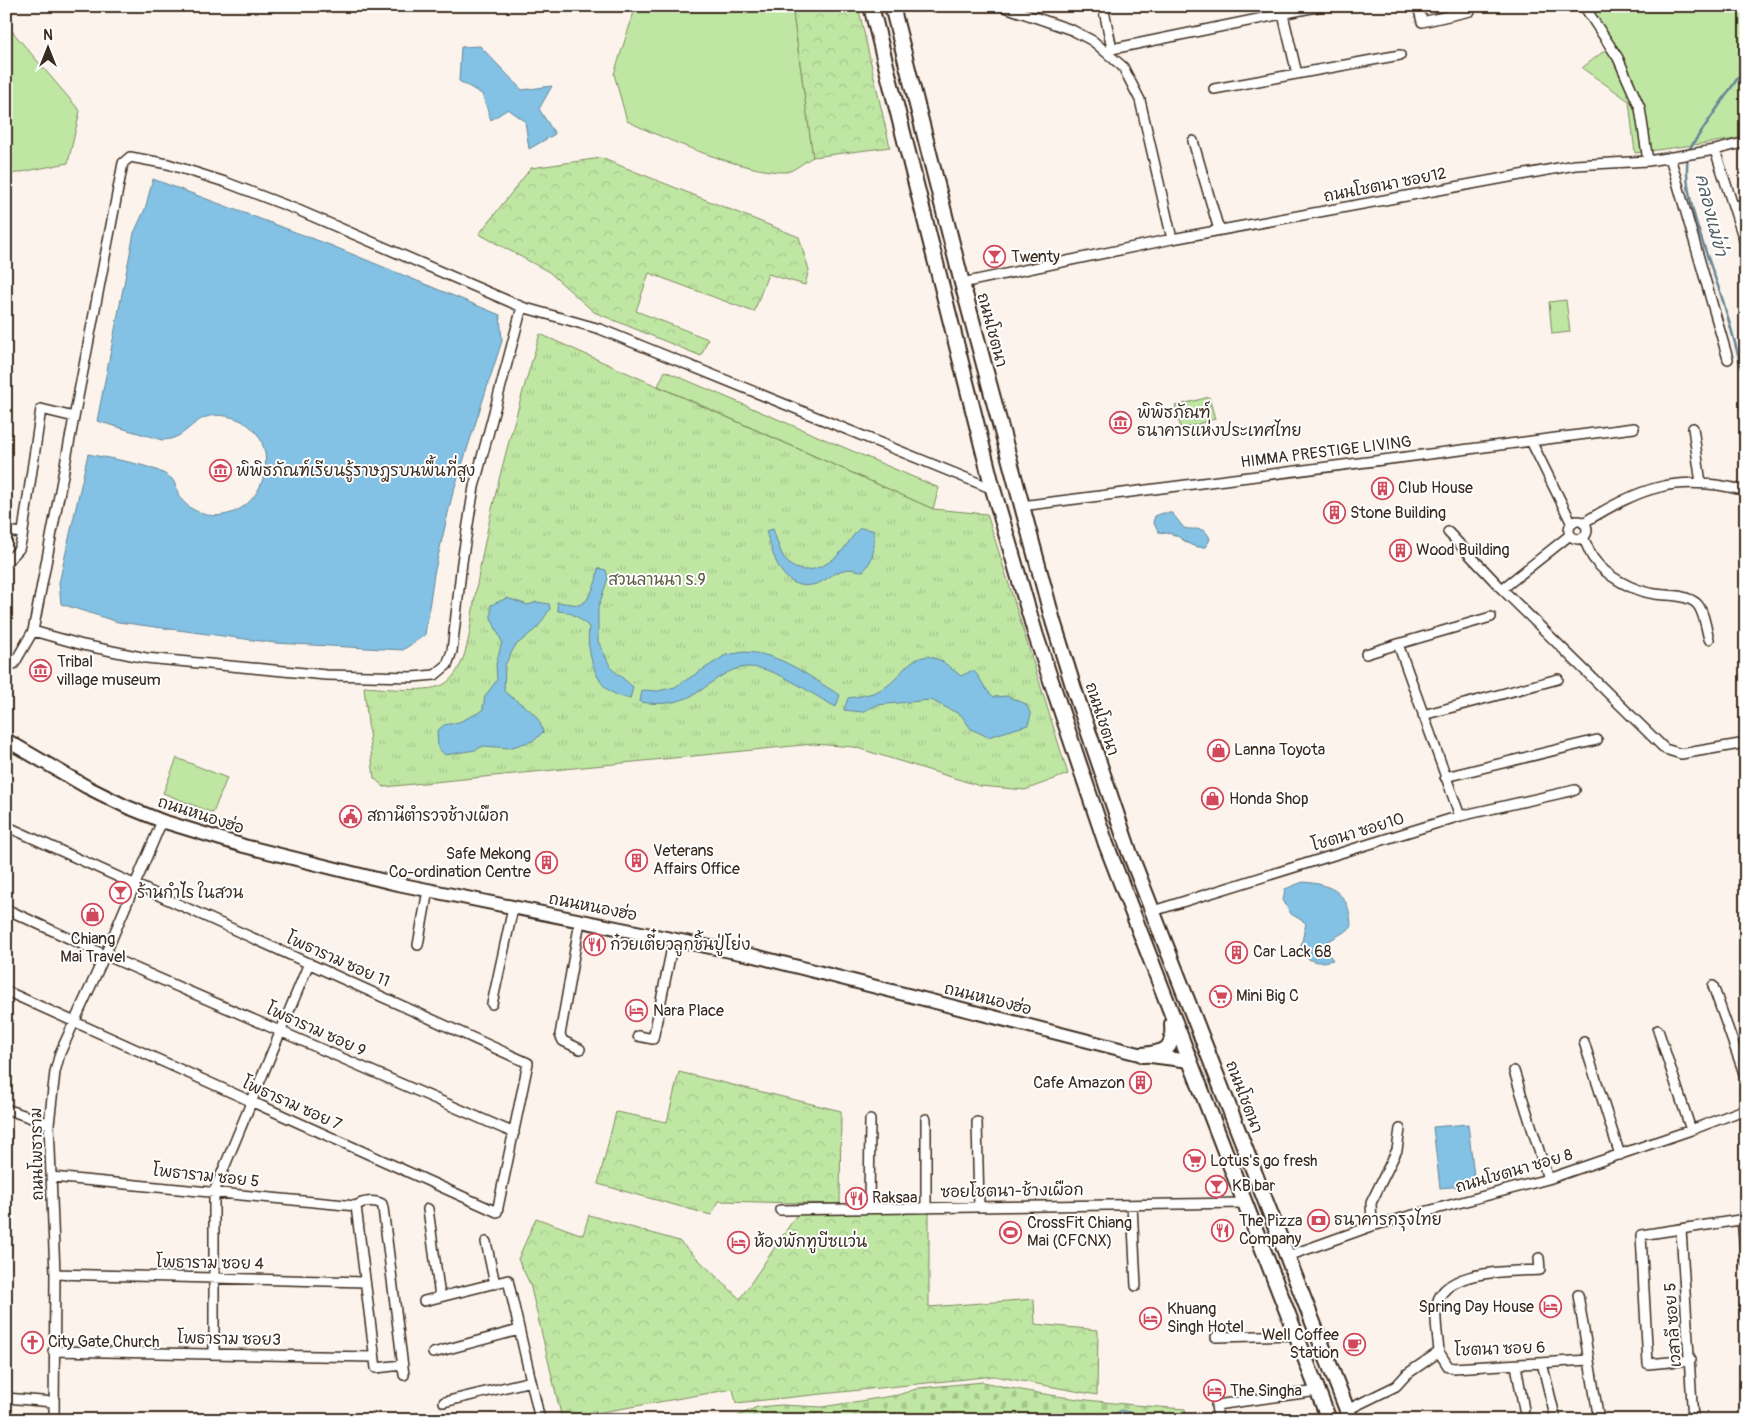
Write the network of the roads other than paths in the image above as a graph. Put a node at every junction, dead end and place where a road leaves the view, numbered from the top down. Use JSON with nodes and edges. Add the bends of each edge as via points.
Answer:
{"nodes":[{"id":1,"x":871,"y":6,"type":"edge"},
{"id":2,"x":892,"y":6,"type":"edge"},
{"id":3,"x":1002,"y":6,"type":"edge"},
{"id":4,"x":1103,"y":6,"type":"edge"},
{"id":5,"x":1321,"y":6,"type":"edge"},
{"id":6,"x":1418,"y":6,"type":"edge"},
{"id":7,"x":1584,"y":6,"type":"edge"},
{"id":8,"x":1282,"y":10,"type":"edge"},
{"id":9,"x":1470,"y":12,"type":"dead end"},
{"id":10,"x":1400,"y":55,"type":"dead end"},
{"id":11,"x":1296,"y":74,"type":"junction"},
{"id":12,"x":1214,"y":89,"type":"dead end"},
{"id":13,"x":1193,"y":141,"type":"dead end"},
{"id":14,"x":1746,"y":142,"type":"edge"},
{"id":15,"x":1715,"y":150,"type":"junction"},
{"id":16,"x":1670,"y":157,"type":"junction"},
{"id":17,"x":1648,"y":161,"type":"junction"},
{"id":18,"x":1746,"y":204,"type":"edge"},
{"id":19,"x":1733,"y":207,"type":"junction"},
{"id":20,"x":1219,"y":230,"type":"junction"},
{"id":21,"x":1172,"y":239,"type":"junction"},
{"id":22,"x":1746,"y":246,"type":"edge"},
{"id":23,"x":962,"y":283,"type":"junction"},
{"id":24,"x":522,"y":306,"type":"junction"},
{"id":25,"x":1728,"y":359,"type":"dead end"},
{"id":26,"x":74,"y":417,"type":"junction"},
{"id":27,"x":1634,"y":428,"type":"dead end"},
{"id":28,"x":1693,"y":428,"type":"dead end"},
{"id":29,"x":1532,"y":441,"type":"junction"},
{"id":30,"x":1701,"y":483,"type":"junction"},
{"id":31,"x":993,"y":489,"type":"junction"},
{"id":32,"x":1746,"y":491,"type":"edge"},
{"id":33,"x":1021,"y":506,"type":"junction"},
{"id":34,"x":1583,"y":522,"type":"junction"},
{"id":35,"x":1572,"y":524,"type":"junction"},
{"id":36,"x":6,"y":531,"type":"edge"},
{"id":37,"x":1448,"y":532,"type":"dead end"},
{"id":38,"x":22,"y":533,"type":"junction"},
{"id":39,"x":1570,"y":535,"type":"junction"},
{"id":40,"x":1583,"y":538,"type":"junction"},
{"id":41,"x":6,"y":563,"type":"edge"},
{"id":42,"x":1502,"y":589,"type":"junction"},
{"id":43,"x":1491,"y":617,"type":"dead end"},
{"id":44,"x":34,"y":631,"type":"junction"},
{"id":45,"x":1709,"y":639,"type":"dead end"},
{"id":46,"x":1398,"y":644,"type":"junction"},
{"id":47,"x":1366,"y":654,"type":"dead end"},
{"id":48,"x":6,"y":665,"type":"edge"},
{"id":49,"x":1558,"y":679,"type":"dead end"},
{"id":50,"x":1423,"y":715,"type":"junction"},
{"id":51,"x":6,"y":740,"type":"edge"},
{"id":52,"x":1597,"y":740,"type":"dead end"},
{"id":53,"x":1746,"y":743,"type":"edge"},
{"id":54,"x":1445,"y":777,"type":"junction"},
{"id":55,"x":1575,"y":790,"type":"dead end"},
{"id":56,"x":1460,"y":816,"type":"junction"},
{"id":57,"x":162,"y":820,"type":"junction"},
{"id":58,"x":6,"y":826,"type":"edge"},
{"id":59,"x":1124,"y":838,"type":"junction"},
{"id":60,"x":1106,"y":844,"type":"junction"},
{"id":61,"x":136,"y":884,"type":"junction"},
{"id":62,"x":428,"y":890,"type":"junction"},
{"id":63,"x":513,"y":908,"type":"junction"},
{"id":64,"x":6,"y":909,"type":"edge"},
{"id":65,"x":1153,"y":911,"type":"junction"},
{"id":66,"x":580,"y":922,"type":"junction"},
{"id":67,"x":674,"y":938,"type":"junction"},
{"id":68,"x":418,"y":945,"type":"dead end"},
{"id":69,"x":105,"y":955,"type":"junction"},
{"id":70,"x":309,"y":963,"type":"junction"},
{"id":71,"x":1712,"y":986,"type":"dead end"},
{"id":72,"x":6,"y":991,"type":"edge"},
{"id":73,"x":492,"y":1004,"type":"dead end"},
{"id":74,"x":1171,"y":1017,"type":"junction"},
{"id":75,"x":74,"y":1023,"type":"junction"},
{"id":76,"x":1658,"y":1030,"type":"dead end"},
{"id":77,"x":281,"y":1032,"type":"junction"},
{"id":78,"x":638,"y":1036,"type":"dead end"},
{"id":79,"x":1584,"y":1042,"type":"dead end"},
{"id":80,"x":580,"y":1050,"type":"dead end"},
{"id":81,"x":1209,"y":1053,"type":"junction"},
{"id":82,"x":1143,"y":1055,"type":"junction"},
{"id":83,"x":1190,"y":1061,"type":"junction"},
{"id":84,"x":1514,"y":1071,"type":"dead end"},
{"id":85,"x":1746,"y":1079,"type":"edge"},
{"id":86,"x":251,"y":1102,"type":"junction"},
{"id":87,"x":6,"y":1109,"type":"edge"},
{"id":88,"x":1746,"y":1109,"type":"edge"},
{"id":89,"x":926,"y":1119,"type":"dead end"},
{"id":90,"x":870,"y":1120,"type":"dead end"},
{"id":91,"x":977,"y":1122,"type":"dead end"},
{"id":92,"x":49,"y":1124,"type":"junction"},
{"id":93,"x":1400,"y":1129,"type":"dead end"},
{"id":94,"x":1691,"y":1130,"type":"junction"},
{"id":95,"x":514,"y":1133,"type":"junction"},
{"id":96,"x":1620,"y":1155,"type":"junction"},
{"id":97,"x":52,"y":1177,"type":"junction"},
{"id":98,"x":1548,"y":1179,"type":"junction"},
{"id":99,"x":214,"y":1192,"type":"junction"},
{"id":100,"x":1244,"y":1203,"type":"junction"},
{"id":101,"x":1132,"y":1205,"type":"junction"},
{"id":102,"x":356,"y":1206,"type":"junction"},
{"id":103,"x":978,"y":1207,"type":"junction"},
{"id":104,"x":869,"y":1208,"type":"junction"},
{"id":105,"x":926,"y":1208,"type":"junction"},
{"id":106,"x":428,"y":1209,"type":"dead end"},
{"id":107,"x":780,"y":1210,"type":"dead end"},
{"id":108,"x":1744,"y":1219,"type":"edge"},
{"id":109,"x":1372,"y":1226,"type":"junction"},
{"id":110,"x":1681,"y":1229,"type":"junction"},
{"id":111,"x":486,"y":1242,"type":"dead end"},
{"id":112,"x":1288,"y":1256,"type":"junction"},
{"id":113,"x":1539,"y":1258,"type":"dead end"},
{"id":114,"x":1746,"y":1261,"type":"edge"},
{"id":115,"x":56,"y":1274,"type":"junction"},
{"id":116,"x":214,"y":1278,"type":"junction"},
{"id":117,"x":365,"y":1282,"type":"junction"},
{"id":118,"x":495,"y":1284,"type":"junction"},
{"id":119,"x":1136,"y":1286,"type":"dead end"},
{"id":120,"x":1578,"y":1295,"type":"dead end"},
{"id":121,"x":440,"y":1297,"type":"junction"},
{"id":122,"x":424,"y":1301,"type":"dead end"},
{"id":123,"x":520,"y":1330,"type":"junction"},
{"id":124,"x":1297,"y":1335,"type":"junction"},
{"id":125,"x":1216,"y":1337,"type":"dead end"},
{"id":126,"x":53,"y":1351,"type":"junction"},
{"id":127,"x":1439,"y":1352,"type":"junction"},
{"id":128,"x":433,"y":1353,"type":"dead end"},
{"id":129,"x":214,"y":1354,"type":"junction"},
{"id":130,"x":374,"y":1357,"type":"junction"},
{"id":131,"x":1589,"y":1360,"type":"junction"},
{"id":132,"x":1691,"y":1360,"type":"junction"},
{"id":133,"x":1542,"y":1363,"type":"junction"},
{"id":134,"x":402,"y":1365,"type":"junction"},
{"id":135,"x":1516,"y":1365,"type":"junction"},
{"id":136,"x":404,"y":1375,"type":"dead end"},
{"id":137,"x":531,"y":1381,"type":"junction"},
{"id":138,"x":1318,"y":1391,"type":"junction"},
{"id":139,"x":6,"y":1398,"type":"edge"},
{"id":140,"x":52,"y":1402,"type":"junction"},
{"id":141,"x":444,"y":1402,"type":"dead end"},
{"id":142,"x":1524,"y":1410,"type":"dead end"},
{"id":143,"x":1349,"y":1415,"type":"edge"},
{"id":144,"x":54,"y":1420,"type":"edge"},
{"id":145,"x":540,"y":1420,"type":"edge"},
{"id":146,"x":1218,"y":1420,"type":"edge"},
{"id":147,"x":1329,"y":1420,"type":"edge"},
{"id":148,"x":1556,"y":1420,"type":"edge"},
{"id":149,"x":1599,"y":1420,"type":"edge"},
{"id":150,"x":1693,"y":1420,"type":"edge"}],
"edges":[{"from":1,"to":31,"type":"main road"},
{"from":2,"to":23,"type":"main road","name":"ถนนโชตนา"},
{"from":3,"to":21,"type":"street","via":[[1072,30],[1093,41],[1123,66],[1140,100]]},
{"from":4,"to":8,"type":"street","via":[[1112,49]]},
{"from":5,"to":8,"type":"street"},
{"from":6,"to":9,"type":"street","via":[[1422,22]]},
{"from":7,"to":17,"type":"street","via":[[1618,58],[1640,108]]},
{"from":8,"to":11,"type":"street"},
{"from":10,"to":11,"type":"street"},
{"from":11,"to":12,"type":"street"},
{"from":13,"to":20,"type":"street"},
{"from":14,"to":15,"type":"street","name":"ถนนโชตนา ซอย12"},
{"from":15,"to":16,"type":"street","name":"ถนนโชตนา ซอย12"},
{"from":15,"to":19,"type":"street"},
{"from":16,"to":17,"type":"street","name":"ถนนโชตนา ซอย12"},
{"from":16,"to":25,"type":"street"},
{"from":17,"to":20,"type":"street","name":"ถนนโชตนา ซอย12","via":[[1575,165]]},
{"from":18,"to":19,"type":"street"},
{"from":19,"to":22,"type":"street"},
{"from":20,"to":21,"type":"street","name":"ถนนโชตนา ซอย12"},
{"from":21,"to":23,"type":"street","name":"ถนนโชตนา ซอย12"},
{"from":23,"to":33,"type":"main road","name":"ถนนโชตนา"},
{"from":24,"to":26,"type":"street","via":[[298,210],[224,182],[141,157],[130,157],[123,163]]},
{"from":24,"to":31,"type":"street","via":[[600,329]]},
{"from":24,"to":44,"type":"street","via":[[474,487],[452,651],[447,665],[436,675],[326,675],[146,658]]},
{"from":26,"to":38,"type":"street","via":[[41,409]]},
{"from":26,"to":44,"type":"street"},
{"from":27,"to":29,"type":"street","name":"HIMMA PRESTIGE LIVING"},
{"from":28,"to":30,"type":"street"},
{"from":29,"to":33,"type":"street","name":"HIMMA PRESTIGE LIVING"},
{"from":29,"to":35,"type":"street"},
{"from":30,"to":32,"type":"street"},
{"from":30,"to":34,"type":"street","via":[[1659,487],[1624,498]]},
{"from":31,"to":60,"type":"main road","via":[[1036,636]]},
{"from":33,"to":59,"type":"main road","name":"ถนนโชตนา","via":[[1053,621]]},
{"from":34,"to":35,"type":"street"},
{"from":34,"to":40,"type":"street","via":[[1587,531]]},
{"from":35,"to":39,"type":"street"},
{"from":36,"to":38,"type":"street"},
{"from":37,"to":42,"type":"street"},
{"from":38,"to":41,"type":"street","via":[[19,549]]},
{"from":39,"to":40,"type":"street","via":[[1574,539]]},
{"from":39,"to":42,"type":"street"},
{"from":40,"to":45,"type":"street","via":[[1594,559],[1625,583],[1646,592],[1676,596],[1696,603]]},
{"from":42,"to":53,"type":"street","via":[[1666,749],[1681,754]]},
{"from":43,"to":46,"type":"street"},
{"from":44,"to":48,"type":"street","via":[[14,664]]},
{"from":46,"to":47,"type":"street"},
{"from":46,"to":50,"type":"street"},
{"from":49,"to":50,"type":"street"},
{"from":50,"to":54,"type":"street"},
{"from":51,"to":57,"type":"main road","name":"ถนนหนองฮ่อ","via":[[87,787]]},
{"from":52,"to":54,"type":"street"},
{"from":54,"to":56,"type":"street"},
{"from":55,"to":56,"type":"street","name":"โชตนา ซอย10"},
{"from":56,"to":65,"type":"street","name":"โชตนา ซอย10"},
{"from":57,"to":61,"type":"street","name":"ถนนโพธาราม"},
{"from":57,"to":62,"type":"main road","name":"ถนนหนองฮ่อ","via":[[244,846]]},
{"from":58,"to":61,"type":"street","name":"โพธาราม ซอย 11"},
{"from":59,"to":60,"type":"main road"},
{"from":59,"to":65,"type":"main road","name":"ถนนโชตนา"},
{"from":60,"to":74,"type":"main road"},
{"from":61,"to":69,"type":"street","name":"ถนนโพธาราม"},
{"from":61,"to":70,"type":"street","name":"โพธาราม ซอย 11"},
{"from":62,"to":63,"type":"main road","name":"ถนนหนองฮ่อ"},
{"from":62,"to":68,"type":"street"},
{"from":63,"to":66,"type":"main road","name":"ถนนหนองฮ่อ"},
{"from":63,"to":73,"type":"street"},
{"from":64,"to":69,"type":"street","name":"โพธาราม ซอย 9"},
{"from":65,"to":81,"type":"main road","name":"ถนนโชตนา"},
{"from":66,"to":67,"type":"main road","name":"ถนนหนองฮ่อ"},
{"from":66,"to":80,"type":"street","via":[[560,1035],[563,1041]]},
{"from":67,"to":78,"type":"street","via":[[653,1039]]},
{"from":67,"to":82,"type":"main road","name":"ถนนหนองฮ่อ"},
{"from":69,"to":75,"type":"street","name":"ถนนโพธาราม"},
{"from":69,"to":77,"type":"street","name":"โพธาราม ซอย 9"},
{"from":70,"to":77,"type":"street"},
{"from":70,"to":95,"type":"street","name":"โพธาราม ซอย 11","via":[[528,1063]]},
{"from":71,"to":85,"type":"street"},
{"from":72,"to":75,"type":"street","name":"โพธาราม ซอย 7"},
{"from":74,"to":82,"type":"main road","via":[[1173,1036],[1170,1046],[1162,1053]]},
{"from":74,"to":83,"type":"main road"},
{"from":75,"to":86,"type":"street","name":"โพธาราม ซอย 7"},
{"from":75,"to":92,"type":"street","name":"ถนนโพธาราม","via":[[58,1064]]},
{"from":76,"to":94,"type":"street"},
{"from":77,"to":86,"type":"street"},
{"from":77,"to":95,"type":"street","name":"โพธาราม ซอย 9"},
{"from":79,"to":96,"type":"street"},
{"from":81,"to":83,"type":"main road"},
{"from":81,"to":112,"type":"main road","name":"ถนนโชตนา"},
{"from":82,"to":83,"type":"main road","name":"ถนนหนองฮ่อ"},
{"from":83,"to":100,"type":"main road"},
{"from":84,"to":98,"type":"street"},
{"from":86,"to":95,"type":"street","name":"โพธาราม ซอย 7","via":[[497,1212]]},
{"from":86,"to":99,"type":"street"},
{"from":87,"to":92,"type":"street"},
{"from":88,"to":94,"type":"street","name":"ถนนโชตนา ซอย 8"},
{"from":89,"to":105,"type":"street"},
{"from":90,"to":104,"type":"street"},
{"from":91,"to":103,"type":"street"},
{"from":92,"to":97,"type":"street","name":"ถนนโพธาราม"},
{"from":93,"to":109,"type":"street","via":[[1397,1150],[1371,1203]]},
{"from":94,"to":96,"type":"street","name":"ถนนโชตนา ซอย 8"},
{"from":96,"to":98,"type":"street","name":"ถนนโชตนา ซอย 8"},
{"from":97,"to":99,"type":"street","name":"โพธาราม ซอย 5"},
{"from":97,"to":115,"type":"street","name":"ถนนโพธาราม"},
{"from":98,"to":109,"type":"street","name":"ถนนโชตนา ซอย 8"},
{"from":99,"to":102,"type":"street","name":"โพธาราม ซอย 5"},
{"from":99,"to":116,"type":"street"},
{"from":100,"to":101,"type":"street","name":"ซอยโชตนา-ช้างเผือก"},
{"from":100,"to":124,"type":"main road"},
{"from":101,"to":103,"type":"street","name":"ซอยโชตนา-ช้างเผือก"},
{"from":101,"to":119,"type":"street"},
{"from":102,"to":117,"type":"street"},
{"from":102,"to":134,"type":"street","name":"โพธาราม ซอย 5","via":[[376,1201],[382,1204]]},
{"from":103,"to":105,"type":"street","name":"ซอยโชตนา-ช้างเผือก"},
{"from":104,"to":105,"type":"street","name":"ซอยโชตนา-ช้างเผือก"},
{"from":104,"to":107,"type":"street","name":"ซอยโชตนา-ช้างเผือก"},
{"from":106,"to":121,"type":"street"},
{"from":108,"to":110,"type":"street"},
{"from":108,"to":114,"type":"street"},
{"from":109,"to":112,"type":"street","name":"ถนนโชตนา ซอย 8"},
{"from":110,"to":132,"type":"street","name":"เวสาลี ซอย 5"},
{"from":110,"to":132,"type":"street","via":[[1641,1235],[1648,1364]]},
{"from":111,"to":118,"type":"street"},
{"from":112,"to":143,"type":"main road","name":"ถนนโชตนา"},
{"from":113,"to":127,"type":"street","via":[[1540,1270],[1474,1275],[1445,1290],[1436,1308]]},
{"from":115,"to":116,"type":"street","name":"โพธาราม ซอย 4"},
{"from":115,"to":126,"type":"street","name":"ถนนโพธาราม"},
{"from":116,"to":117,"type":"street","name":"โพธาราม ซอย 4"},
{"from":116,"to":129,"type":"street"},
{"from":117,"to":130,"type":"street"},
{"from":118,"to":121,"type":"street"},
{"from":118,"to":123,"type":"street","via":[[508,1280]]},
{"from":120,"to":131,"type":"street"},
{"from":121,"to":122,"type":"street"},
{"from":123,"to":128,"type":"street"},
{"from":123,"to":137,"type":"street"},
{"from":124,"to":125,"type":"street"},
{"from":124,"to":138,"type":"main road"},
{"from":126,"to":129,"type":"street","name":"โพธาราม ซอย3"},
{"from":126,"to":140,"type":"street","name":"ถนนโพธาราม"},
{"from":127,"to":135,"type":"street","name":"โชตนา ซอย 6","via":[[1453,1368]]},
{"from":127,"to":143,"type":"street","name":"โชตนา ซอย 6","via":[[1407,1374],[1396,1386]]},
{"from":129,"to":130,"type":"street","name":"โพธาราม ซอย3"},
{"from":130,"to":134,"type":"street","via":[[376,1368]]},
{"from":131,"to":133,"type":"street","name":"โชตนา ซอย 6"},
{"from":131,"to":149,"type":"street"},
{"from":132,"to":150,"type":"street","name":"เวสาลี ซอย 5"},
{"from":133,"to":135,"type":"street","name":"โชตนา ซอย 6"},
{"from":133,"to":148,"type":"street"},
{"from":134,"to":136,"type":"street"},
{"from":135,"to":142,"type":"street"},
{"from":137,"to":141,"type":"street"},
{"from":137,"to":145,"type":"street"},
{"from":138,"to":146,"type":"street","via":[[1216,1405]]},
{"from":138,"to":147,"type":"main road"},
{"from":139,"to":140,"type":"street"},
{"from":140,"to":144,"type":"street","name":"ถนนโพธาราม"}]}
